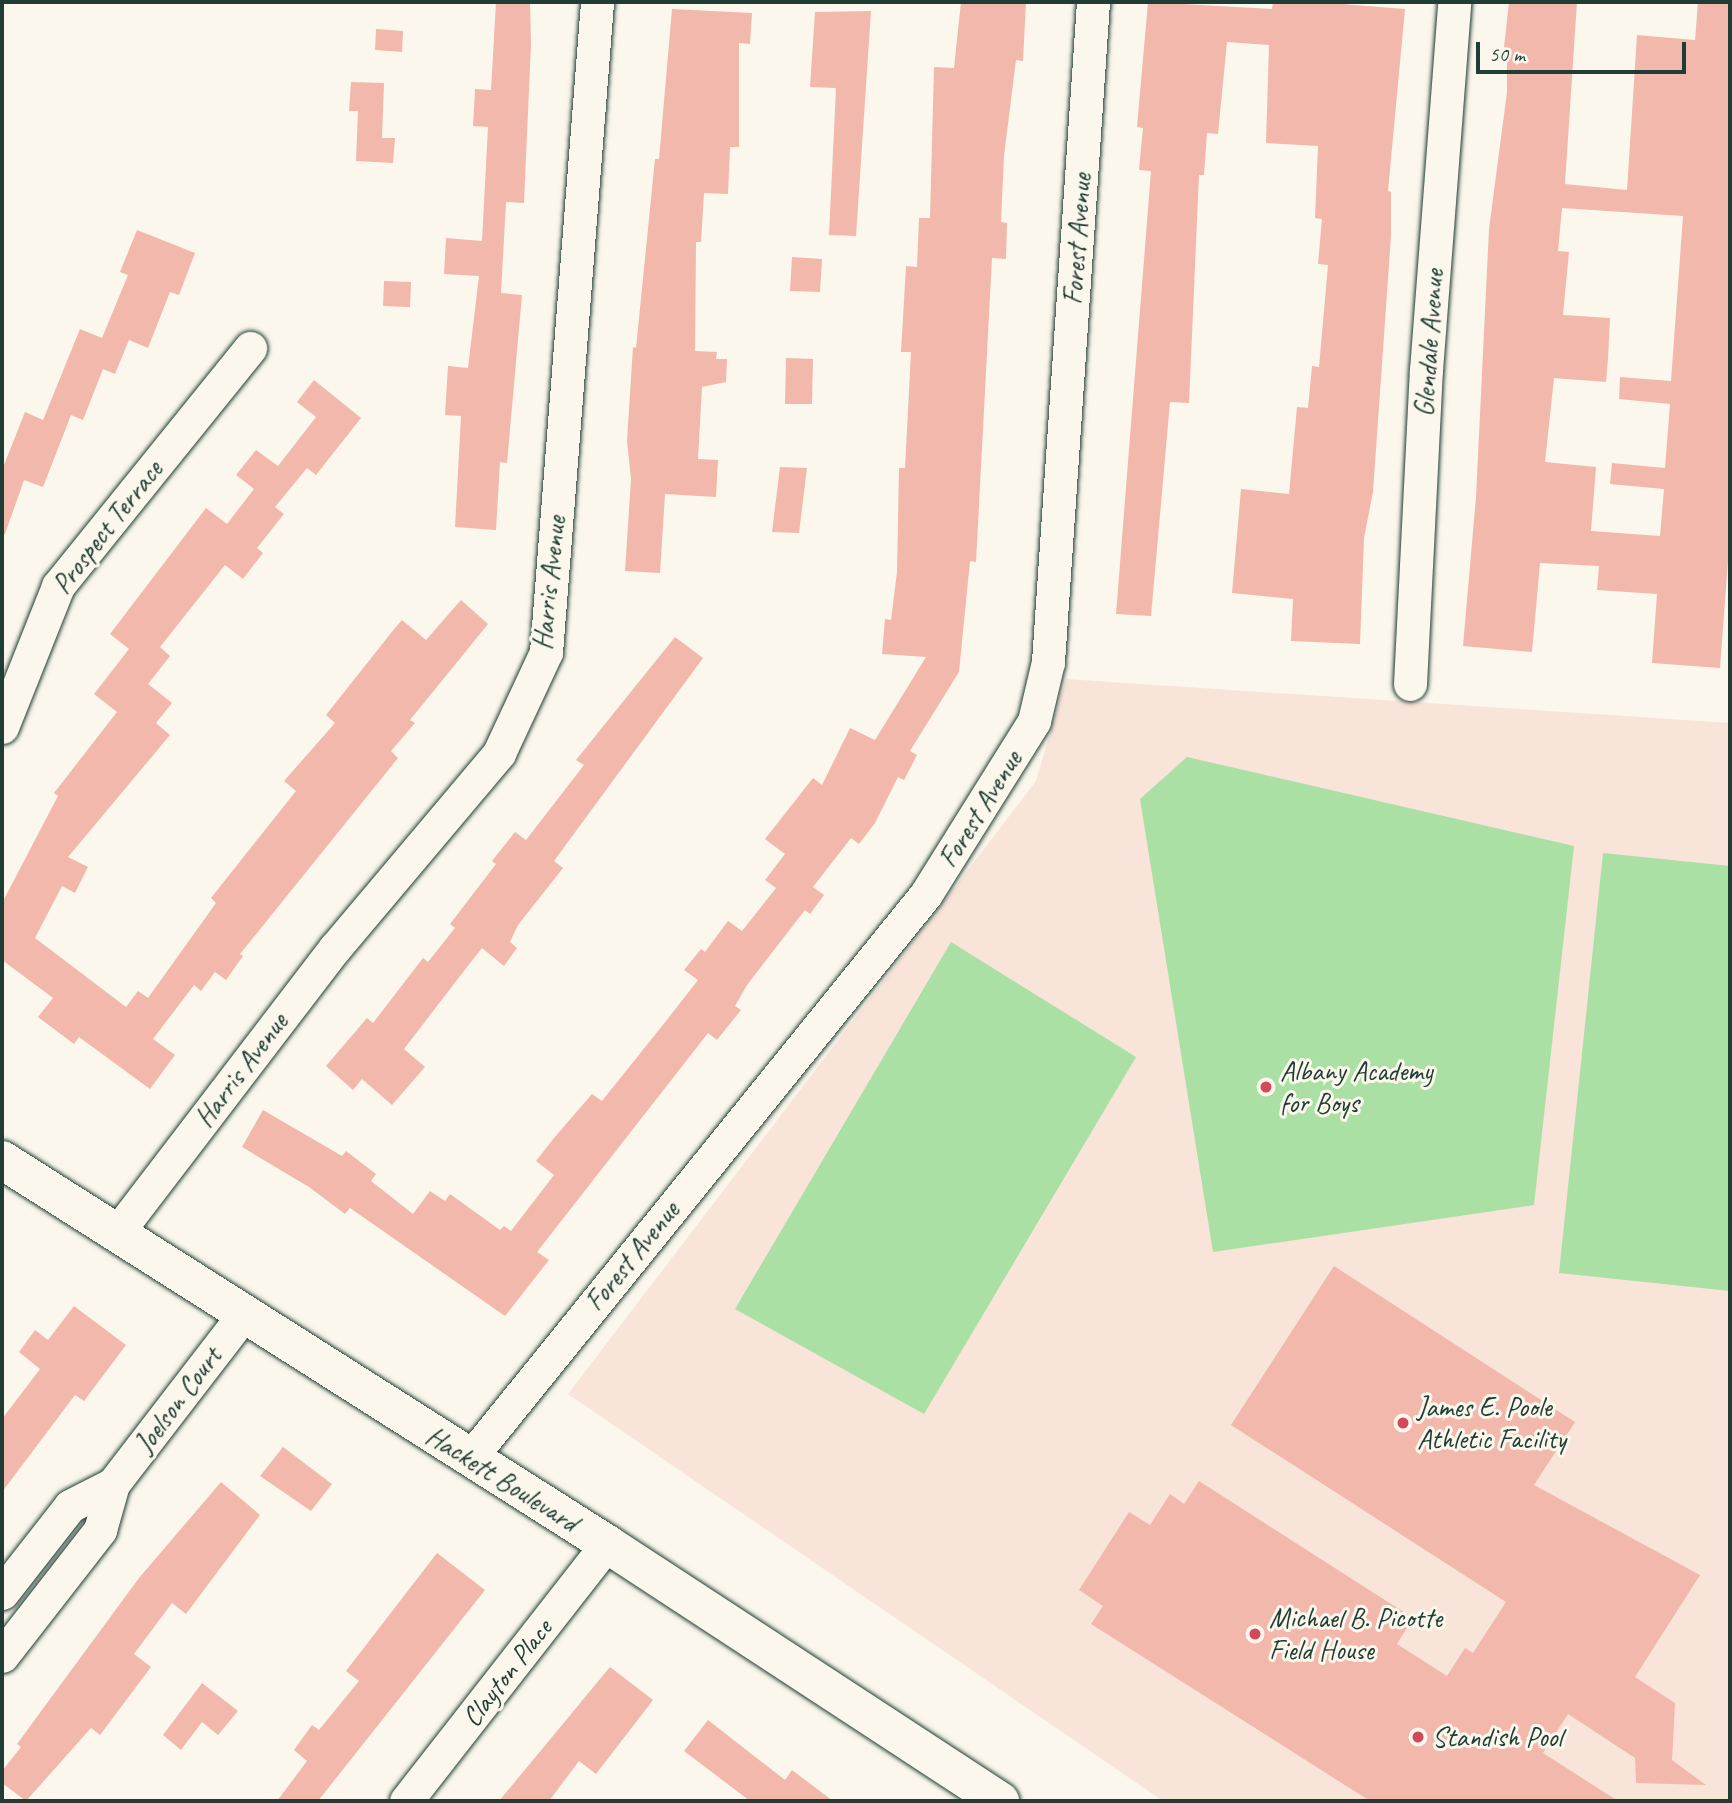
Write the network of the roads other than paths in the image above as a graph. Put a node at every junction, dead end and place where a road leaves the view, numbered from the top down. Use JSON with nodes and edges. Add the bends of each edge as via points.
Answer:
{"nodes":[{"id":1,"x":597,"y":2,"type":"edge"},
{"id":2,"x":1093,"y":2,"type":"edge"},
{"id":3,"x":1454,"y":2,"type":"edge"},
{"id":4,"x":250,"y":348,"type":"dead end"},
{"id":5,"x":1410,"y":684,"type":"dead end"},
{"id":6,"x":2,"y":727,"type":"edge"},
{"id":7,"x":2,"y":1160,"type":"edge"},
{"id":8,"x":116,"y":1234,"type":"junction"},
{"id":9,"x":243,"y":1315,"type":"junction"},
{"id":10,"x":470,"y":1458,"type":"junction"},
{"id":11,"x":113,"y":1484,"type":"junction"},
{"id":12,"x":607,"y":1544,"type":"junction"},
{"id":13,"x":2,"y":1593,"type":"edge"},
{"id":14,"x":2,"y":1656,"type":"edge"},
{"id":15,"x":979,"y":1796,"type":"edge"},
{"id":16,"x":407,"y":1801,"type":"edge"}],
"edges":[{"from":1,"to":8,"type":"street","name":"Harris Avenue","via":[[546,652],[499,753],[335,948]]},
{"from":2,"to":10,"type":"street","name":"Forest Avenue","via":[[1048,662],[1034,721],[926,894]]},
{"from":3,"to":5,"type":"street","name":"Glendale Avenue","via":[[1426,370]]},
{"from":4,"to":6,"type":"street","name":"Prospect Terrace","via":[[58,586]]},
{"from":7,"to":8,"type":"street","name":"Hackett Boulevard"},
{"from":8,"to":9,"type":"street","name":"Hackett Boulevard"},
{"from":9,"to":10,"type":"street","name":"Hackett Boulevard"},
{"from":9,"to":11,"type":"street","name":"Joelson Court"},
{"from":10,"to":12,"type":"street","name":"Hackett Boulevard"},
{"from":11,"to":13,"type":"street","name":"Joelson Court","via":[[70,1506]]},
{"from":11,"to":14,"type":"street","name":"Joelson Court","via":[[100,1530]]},
{"from":12,"to":15,"type":"street","name":"Hackett Boulevard"},
{"from":12,"to":16,"type":"street","name":"Clayton Place"}]}
